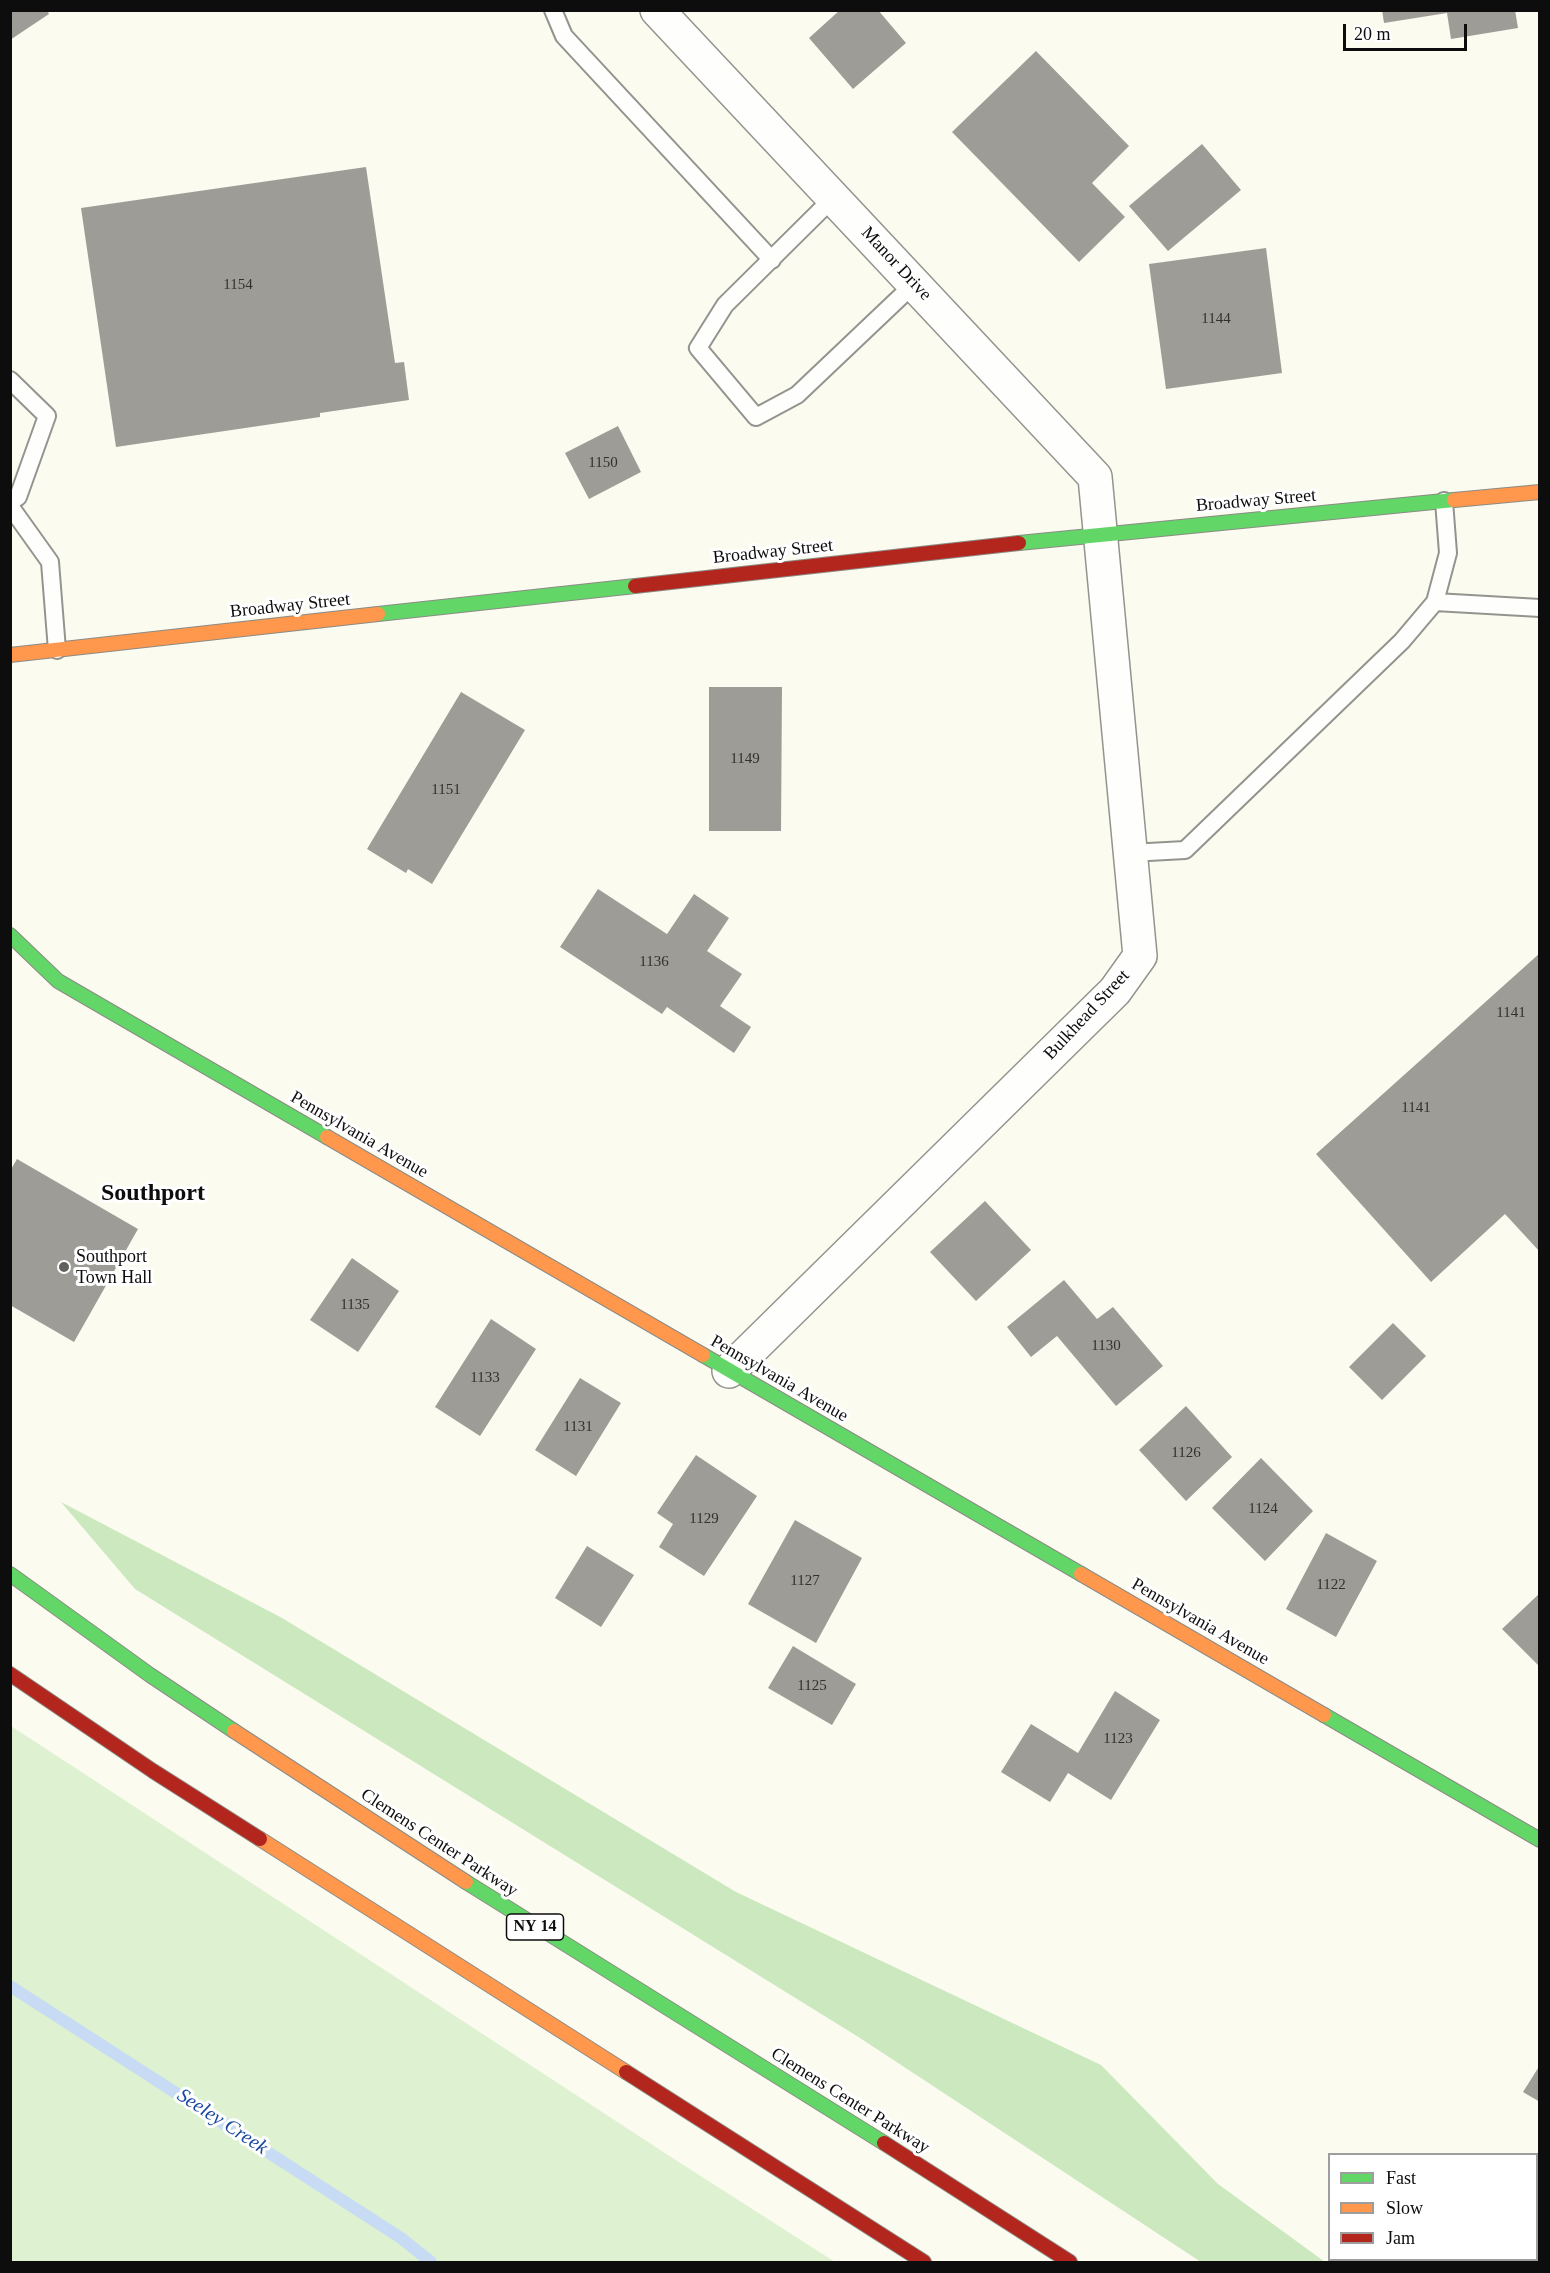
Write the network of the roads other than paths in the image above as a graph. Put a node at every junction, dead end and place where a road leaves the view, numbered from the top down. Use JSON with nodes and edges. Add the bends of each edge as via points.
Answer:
{"nodes":[{"id":1,"x":552,"y":10,"type":"edge"},
{"id":2,"x":657,"y":10,"type":"edge"},
{"id":3,"x":833,"y":198,"type":"junction"},
{"id":4,"x":771,"y":260,"type":"junction"},
{"id":5,"x":914,"y":284,"type":"junction"},
{"id":6,"x":10,"y":380,"type":"edge"},
{"id":7,"x":1539,"y":492,"type":"edge"},
{"id":8,"x":12,"y":499,"type":"edge"},
{"id":9,"x":1444,"y":501,"type":"junction"},
{"id":10,"x":1100,"y":534,"type":"junction"},
{"id":11,"x":1435,"y":602,"type":"junction"},
{"id":12,"x":1539,"y":609,"type":"edge"},
{"id":13,"x":57,"y":650,"type":"junction"},
{"id":14,"x":10,"y":655,"type":"edge"},
{"id":15,"x":1131,"y":853,"type":"junction"},
{"id":16,"x":10,"y":935,"type":"edge"},
{"id":17,"x":729,"y":1371,"type":"junction"},
{"id":18,"x":10,"y":1574,"type":"edge"},
{"id":19,"x":10,"y":1674,"type":"edge"},
{"id":20,"x":1539,"y":1840,"type":"edge"},
{"id":21,"x":924,"y":2262,"type":"edge"},
{"id":22,"x":1070,"y":2262,"type":"edge"}],
"edges":[{"from":1,"to":4,"type":"lane","via":[[564,36]]},
{"from":2,"to":3,"type":"street","name":"Manor Drive"},
{"from":3,"to":4,"type":"lane"},
{"from":3,"to":5,"type":"street","name":"Manor Drive"},
{"from":4,"to":5,"type":"lane","via":[[725,305],[698,348],[756,417],[798,395]]},
{"from":5,"to":10,"type":"street","name":"Manor Drive","via":[[1095,477]]},
{"from":6,"to":8,"type":"lane","via":[[47,416]]},
{"from":7,"to":9,"type":"main road","name":"Broadway Street"},
{"from":8,"to":13,"type":"lane","via":[[50,562]]},
{"from":9,"to":10,"type":"main road","name":"Broadway Street"},
{"from":9,"to":11,"type":"lane","via":[[1448,553]]},
{"from":10,"to":13,"type":"main road","name":"Broadway Street"},
{"from":10,"to":15,"type":"street","name":"Bulkhead Street"},
{"from":11,"to":12,"type":"lane"},
{"from":11,"to":15,"type":"lane","via":[[1402,641],[1185,850]]},
{"from":13,"to":14,"type":"main road","name":"Broadway Street"},
{"from":15,"to":17,"type":"street","name":"Bulkhead Street","via":[[1140,956],[1115,991]]},
{"from":16,"to":17,"type":"main road","name":"Pennsylvania Avenue","via":[[58,981]]},
{"from":17,"to":20,"type":"main road","name":"Pennsylvania Avenue"},
{"from":18,"to":22,"type":"main road","name":"Clemens Center Parkway","number":"NY 14","via":[[150,1675],[339,1801]]},
{"from":19,"to":21,"type":"main road","via":[[153,1771]]}]}
